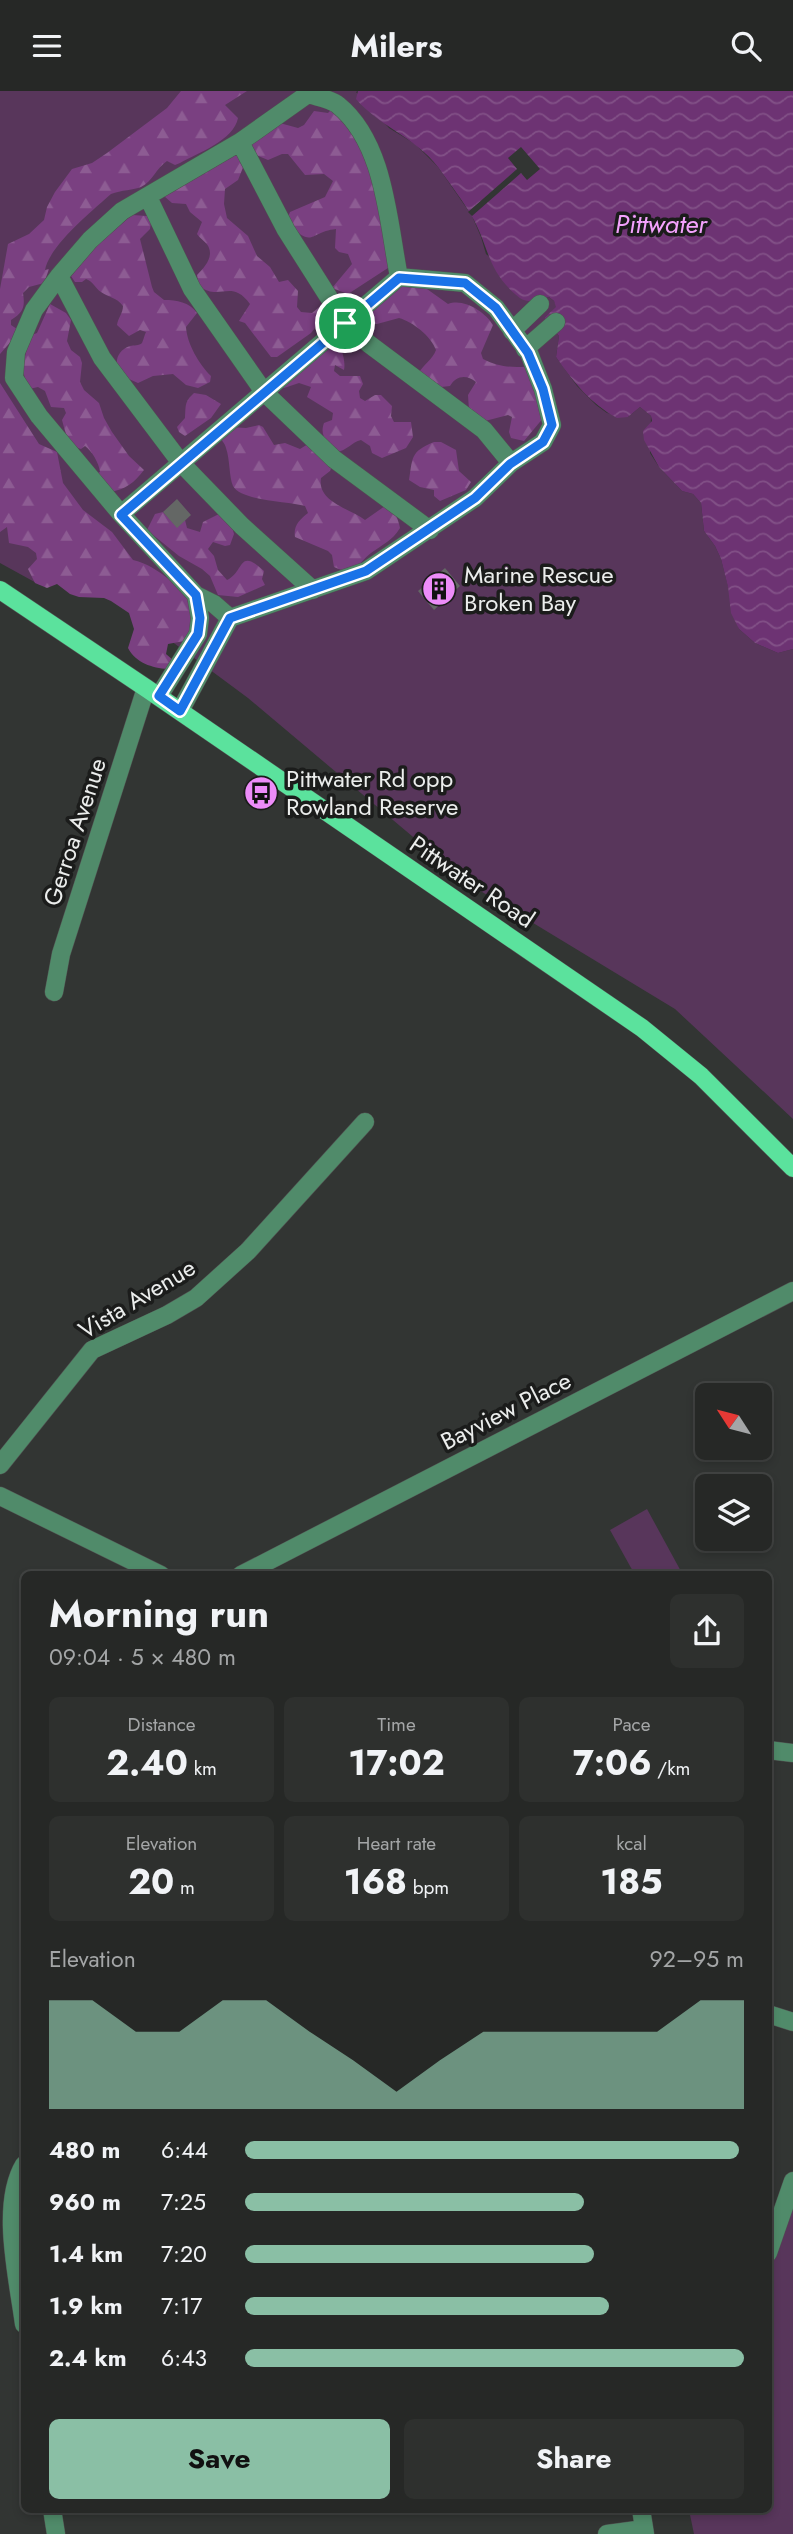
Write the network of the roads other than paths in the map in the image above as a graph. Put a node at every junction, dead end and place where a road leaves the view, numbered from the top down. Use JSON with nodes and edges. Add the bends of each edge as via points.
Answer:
{"nodes":[{"id":1,"x":309,"y":92,"type":"edge"},
{"id":2,"x":240,"y":142,"type":"junction"},
{"id":3,"x":148,"y":197,"type":"junction"},
{"id":4,"x":59,"y":276,"type":"junction"},
{"id":5,"x":399,"y":278,"type":"junction"},
{"id":6,"x":540,"y":305,"type":"dead end"},
{"id":7,"x":556,"y":322,"type":"dead end"},
{"id":8,"x":345,"y":323,"type":"junction"},
{"id":9,"x":512,"y":331,"type":"junction"},
{"id":10,"x":525,"y":349,"type":"junction"},
{"id":11,"x":264,"y":392,"type":"junction"},
{"id":12,"x":181,"y":463,"type":"junction"},
{"id":13,"x":510,"y":464,"type":"junction"},
{"id":14,"x":121,"y":515,"type":"junction"},
{"id":15,"x":430,"y":530,"type":"junction"},
{"id":16,"x":0,"y":590,"type":"edge"},
{"id":17,"x":313,"y":590,"type":"junction"},
{"id":18,"x":196,"y":595,"type":"junction"},
{"id":19,"x":230,"y":618,"type":"junction"},
{"id":20,"x":153,"y":692,"type":"junction"},
{"id":21,"x":180,"y":711,"type":"junction"},
{"id":22,"x":54,"y":992,"type":"dead end"},
{"id":23,"x":365,"y":1122,"type":"dead end"},
{"id":24,"x":793,"y":1168,"type":"edge"},
{"id":25,"x":793,"y":1291,"type":"edge"},
{"id":26,"x":0,"y":1465,"type":"edge"},
{"id":27,"x":0,"y":1496,"type":"edge"},
{"id":28,"x":153,"y":1571,"type":"edge"},
{"id":29,"x":250,"y":1571,"type":"edge"},
{"id":30,"x":772,"y":1750,"type":"edge"},
{"id":31,"x":793,"y":1753,"type":"edge"},
{"id":32,"x":772,"y":2015,"type":"edge"},
{"id":33,"x":793,"y":2022,"type":"edge"},
{"id":34,"x":21,"y":2170,"type":"edge"},
{"id":35,"x":793,"y":2181,"type":"edge"},
{"id":36,"x":772,"y":2241,"type":"edge"},
{"id":37,"x":21,"y":2303,"type":"edge"},
{"id":38,"x":53,"y":2513,"type":"edge"},
{"id":39,"x":642,"y":2513,"type":"edge"},
{"id":40,"x":645,"y":2531,"type":"edge"},
{"id":41,"x":56,"y":2534,"type":"edge"},
{"id":42,"x":607,"y":2534,"type":"edge"}],
"edges":[{"from":1,"to":2,"type":"street"},
{"from":1,"to":5,"type":"street","via":[[337,103],[361,130],[377,163]]},
{"from":2,"to":3,"type":"street"},
{"from":2,"to":8,"type":"street","via":[[285,230]]},
{"from":3,"to":4,"type":"street","via":[[122,211]]},
{"from":3,"to":11,"type":"street","via":[[192,289]]},
{"from":4,"to":12,"type":"street","via":[[102,358]]},
{"from":4,"to":14,"type":"street","via":[[34,310],[16,352],[14,378],[39,416]]},
{"from":5,"to":8,"type":"street"},
{"from":5,"to":9,"type":"street","via":[[465,283],[496,308]]},
{"from":6,"to":9,"type":"street"},
{"from":7,"to":10,"type":"street"},
{"from":8,"to":11,"type":"street"},
{"from":8,"to":13,"type":"street","via":[[484,430]]},
{"from":9,"to":10,"type":"street"},
{"from":10,"to":13,"type":"street","via":[[543,389],[552,425],[543,442]]},
{"from":11,"to":12,"type":"street"},
{"from":11,"to":15,"type":"street","via":[[334,459]]},
{"from":12,"to":14,"type":"street"},
{"from":12,"to":17,"type":"street"},
{"from":13,"to":15,"type":"street","via":[[475,498]]},
{"from":14,"to":18,"type":"street"},
{"from":15,"to":17,"type":"street","via":[[366,571]]},
{"from":16,"to":20,"type":"main road","name":"Pittwater Road"},
{"from":17,"to":19,"type":"street"},
{"from":18,"to":19,"type":"street"},
{"from":18,"to":20,"type":"street","name":"Gerroa Avenue","via":[[198,634]]},
{"from":19,"to":21,"type":"street"},
{"from":20,"to":21,"type":"main road","name":"Pittwater Road"},
{"from":20,"to":22,"type":"street","name":"Gerroa Avenue","via":[[61,954]]},
{"from":21,"to":24,"type":"main road","name":"Pittwater Road","via":[[642,1028],[701,1076]]},
{"from":23,"to":26,"type":"street","name":"Vista Avenue","via":[[248,1251],[196,1298],[92,1350]]},
{"from":25,"to":29,"type":"street","name":"Bayview Place"},
{"from":27,"to":28,"type":"street"},
{"from":30,"to":31,"type":"street"},
{"from":32,"to":33,"type":"street"},
{"from":34,"to":37,"type":"street","via":[[9,2217]]},
{"from":35,"to":36,"type":"street"},
{"from":38,"to":41,"type":"street"},
{"from":39,"to":40,"type":"street"},
{"from":40,"to":42,"type":"street"}]}
